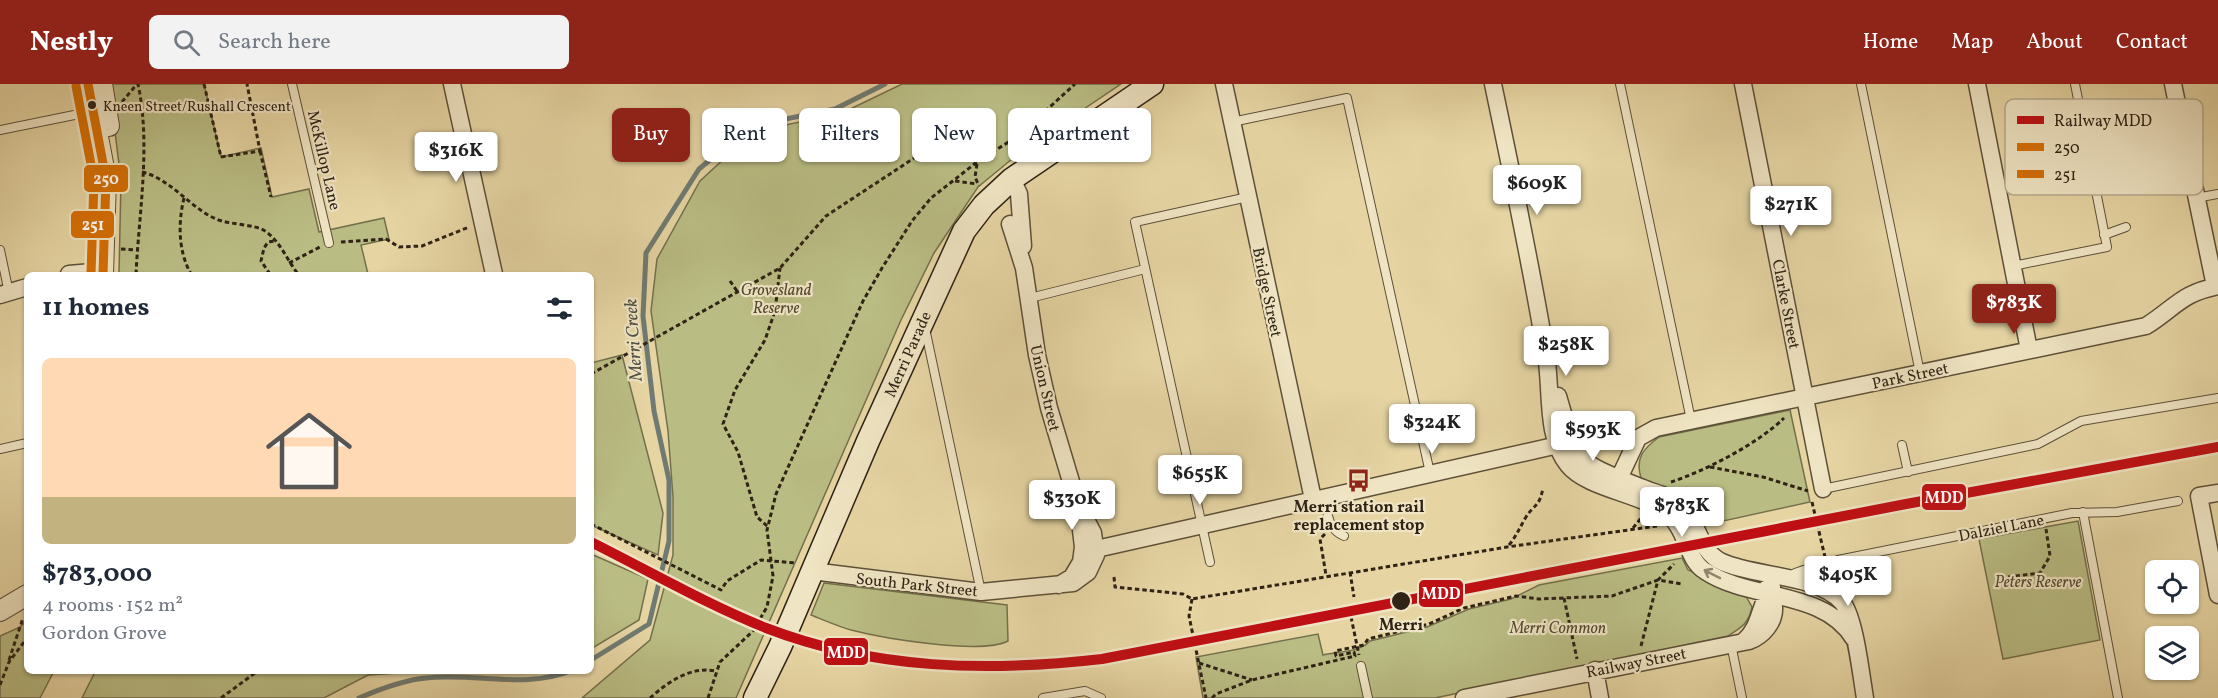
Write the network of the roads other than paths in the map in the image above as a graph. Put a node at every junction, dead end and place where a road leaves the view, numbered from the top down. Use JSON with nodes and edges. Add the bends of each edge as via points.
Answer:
{"nodes":[{"id":1,"x":88,"y":84,"type":"edge"},
{"id":2,"x":102,"y":84,"type":"edge"},
{"id":3,"x":292,"y":84,"type":"edge"},
{"id":4,"x":452,"y":84,"type":"edge"},
{"id":5,"x":1152,"y":84,"type":"edge"},
{"id":6,"x":1224,"y":84,"type":"edge"},
{"id":7,"x":1493,"y":84,"type":"edge"},
{"id":8,"x":1620,"y":84,"type":"edge"},
{"id":9,"x":1743,"y":84,"type":"edge"},
{"id":10,"x":1861,"y":84,"type":"edge"},
{"id":11,"x":1977,"y":84,"type":"edge"},
{"id":12,"x":2075,"y":84,"type":"edge"},
{"id":13,"x":2174,"y":84,"type":"edge"},
{"id":14,"x":2078,"y":99,"type":"edge"},
{"id":15,"x":2177,"y":99,"type":"edge"},
{"id":16,"x":100,"y":110,"type":"junction"},
{"id":17,"x":1232,"y":122,"type":"junction"},
{"id":18,"x":0,"y":130,"type":"edge"},
{"id":19,"x":1012,"y":179,"type":"junction"},
{"id":20,"x":2218,"y":194,"type":"edge"},
{"id":21,"x":2096,"y":195,"type":"edge"},
{"id":22,"x":2195,"y":195,"type":"edge"},
{"id":23,"x":1248,"y":197,"type":"junction"},
{"id":24,"x":2196,"y":198,"type":"junction"},
{"id":25,"x":1010,"y":224,"type":"dead end"},
{"id":26,"x":2126,"y":227,"type":"dead end"},
{"id":27,"x":2104,"y":235,"type":"junction"},
{"id":28,"x":329,"y":243,"type":"road end"},
{"id":29,"x":0,"y":250,"type":"edge"},
{"id":30,"x":2013,"y":266,"type":"junction"},
{"id":31,"x":1024,"y":268,"type":"junction"},
{"id":32,"x":1145,"y":269,"type":"junction"},
{"id":33,"x":106,"y":272,"type":"edge"},
{"id":34,"x":494,"y":272,"type":"edge"},
{"id":35,"x":2217,"y":286,"type":"edge"},
{"id":36,"x":24,"y":288,"type":"edge"},
{"id":37,"x":4,"y":294,"type":"edge"},
{"id":38,"x":1030,"y":298,"type":"junction"},
{"id":39,"x":923,"y":319,"type":"junction"},
{"id":40,"x":2028,"y":350,"type":"junction"},
{"id":41,"x":1920,"y":373,"type":"junction"},
{"id":42,"x":1805,"y":396,"type":"junction"},
{"id":43,"x":2218,"y":398,"type":"edge"},
{"id":44,"x":1691,"y":420,"type":"junction"},
{"id":45,"x":24,"y":444,"type":"edge"},
{"id":46,"x":1564,"y":444,"type":"junction"},
{"id":47,"x":1902,"y":444,"type":"dead end"},
{"id":48,"x":0,"y":449,"type":"edge"},
{"id":49,"x":1908,"y":472,"type":"junction"},
{"id":50,"x":1430,"y":473,"type":"junction"},
{"id":51,"x":1617,"y":484,"type":"junction"},
{"id":52,"x":1823,"y":489,"type":"joint"},
{"id":53,"x":2218,"y":493,"type":"edge"},
{"id":54,"x":1318,"y":498,"type":"junction"},
{"id":55,"x":1651,"y":498,"type":"junction"},
{"id":56,"x":2178,"y":501,"type":"dead end"},
{"id":57,"x":2083,"y":512,"type":"junction"},
{"id":58,"x":1201,"y":524,"type":"junction"},
{"id":59,"x":1344,"y":536,"type":"dead end"},
{"id":60,"x":1089,"y":550,"type":"junction"},
{"id":61,"x":1210,"y":562,"type":"dead end"},
{"id":62,"x":1750,"y":570,"type":"junction"},
{"id":63,"x":1830,"y":570,"type":"junction"},
{"id":64,"x":812,"y":571,"type":"junction"},
{"id":65,"x":1786,"y":578,"type":"junction"},
{"id":66,"x":981,"y":592,"type":"junction"},
{"id":67,"x":1767,"y":594,"type":"junction"},
{"id":68,"x":2218,"y":595,"type":"edge"},
{"id":69,"x":1837,"y":598,"type":"junction"},
{"id":70,"x":24,"y":605,"type":"edge"},
{"id":71,"x":24,"y":607,"type":"edge"},
{"id":72,"x":1814,"y":607,"type":"junction"},
{"id":73,"x":0,"y":611,"type":"edge"},
{"id":74,"x":0,"y":625,"type":"edge"},
{"id":75,"x":1854,"y":639,"type":"junction"},
{"id":76,"x":1734,"y":644,"type":"junction"},
{"id":77,"x":1361,"y":666,"type":"dead end"},
{"id":78,"x":1587,"y":671,"type":"junction"},
{"id":79,"x":1475,"y":697,"type":"edge"},
{"id":80,"x":755,"y":698,"type":"edge"},
{"id":81,"x":1043,"y":698,"type":"edge"},
{"id":82,"x":1101,"y":698,"type":"edge"},
{"id":83,"x":1368,"y":698,"type":"edge"},
{"id":84,"x":1600,"y":698,"type":"edge"},
{"id":85,"x":1742,"y":698,"type":"edge"},
{"id":86,"x":1865,"y":698,"type":"edge"},
{"id":87,"x":2118,"y":698,"type":"edge"}],
"edges":[{"from":1,"to":16,"type":"street"},
{"from":2,"to":16,"type":"street"},
{"from":3,"to":28,"type":"lane","name":"McKillop Lane"},
{"from":4,"to":34,"type":"street"},
{"from":5,"to":19,"type":"main road","name":"Merri Parade"},
{"from":6,"to":17,"type":"street","name":"Bridge Street"},
{"from":7,"to":46,"type":"street","via":[[1546,354],[1553,429]]},
{"from":8,"to":44,"type":"lane"},
{"from":9,"to":42,"type":"street","name":"Clarke Street"},
{"from":10,"to":41,"type":"lane"},
{"from":11,"to":30,"type":"street"},
{"from":12,"to":14,"type":"lane"},
{"from":13,"to":15,"type":"street"},
{"from":16,"to":18,"type":"lane"},
{"from":16,"to":33,"type":"street","via":[[106,178]]},
{"from":17,"to":23,"type":"street","name":"Bridge Street"},
{"from":17,"to":50,"type":"lane","via":[[1347,98]]},
{"from":19,"to":31,"type":"street","name":"Union Street","via":[[1019,194]]},
{"from":19,"to":39,"type":"main road","name":"Merri Parade","via":[[964,231]]},
{"from":20,"to":24,"type":"lane"},
{"from":21,"to":27,"type":"lane"},
{"from":22,"to":24,"type":"street"},
{"from":23,"to":32,"type":"lane","via":[[1135,222]]},
{"from":23,"to":54,"type":"street","name":"Bridge Street"},
{"from":24,"to":35,"type":"street"},
{"from":25,"to":31,"type":"street","name":"Union Street"},
{"from":26,"to":27,"type":"lane"},
{"from":27,"to":30,"type":"lane","via":[[2107,247]]},
{"from":29,"to":37,"type":"lane"},
{"from":30,"to":40,"type":"street"},
{"from":31,"to":38,"type":"street","name":"Union Street"},
{"from":32,"to":38,"type":"lane"},
{"from":32,"to":58,"type":"lane"},
{"from":35,"to":40,"type":"street","name":"Park Street","via":[[2194,291],[2178,300],[2146,326]]},
{"from":36,"to":37,"type":"street"},
{"from":38,"to":60,"type":"street","name":"Union Street","via":[[1042,380],[1078,505],[1093,533]]},
{"from":39,"to":64,"type":"main road","name":"Merri Parade"},
{"from":39,"to":66,"type":"lane"},
{"from":40,"to":41,"type":"street","name":"Park Street"},
{"from":41,"to":42,"type":"street","name":"Park Street"},
{"from":42,"to":44,"type":"street","name":"Park Street"},
{"from":42,"to":52,"type":"street","name":"Clarke Street"},
{"from":43,"to":49,"type":"lane","via":[[2081,421],[2038,444]]},
{"from":44,"to":51,"type":"street","name":"Park Street","via":[[1656,428],[1638,438]]},
{"from":45,"to":48,"type":"lane"},
{"from":46,"to":50,"type":"street"},
{"from":46,"to":51,"type":"street","via":[[1573,470]]},
{"from":47,"to":49,"type":"lane"},
{"from":49,"to":52,"type":"lane"},
{"from":50,"to":54,"type":"street"},
{"from":51,"to":55,"type":"street"},
{"from":53,"to":68,"type":"street","via":[[2199,496]]},
{"from":54,"to":58,"type":"street"},
{"from":54,"to":59,"type":"lane","name":"Bridge Street","via":[[1335,532]]},
{"from":55,"to":62,"type":"street","via":[[1682,506],[1713,556]]},
{"from":67,"to":55,"type":"street","one_way":true,"via":[[1704,571],[1680,527]]},
{"from":56,"to":57,"type":"lane","name":"Dalziel Lane","via":[[2117,512]]},
{"from":57,"to":63,"type":"lane","name":"Dalziel Lane","via":[[1838,560]]},
{"from":57,"to":87,"type":"lane"},
{"from":58,"to":60,"type":"street"},
{"from":58,"to":61,"type":"lane"},
{"from":60,"to":66,"type":"street","name":"South Park Street","via":[[1095,560],[1076,582]]},
{"from":62,"to":65,"type":"street"},
{"from":62,"to":67,"type":"street"},
{"from":63,"to":65,"type":"lane","via":[[1809,568]]},
{"from":63,"to":69,"type":"lane","via":[[1839,576],[1844,588]]},
{"from":64,"to":66,"type":"street","name":"South Park Street"},
{"from":64,"to":80,"type":"main road","name":"Merri Parade"},
{"from":65,"to":67,"type":"street"},
{"from":65,"to":69,"type":"street"},
{"from":67,"to":72,"type":"street"},
{"from":67,"to":76,"type":"street","name":"Railway Street","via":[[1774,609],[1767,629],[1753,640]]},
{"from":69,"to":72,"type":"street"},
{"from":69,"to":75,"type":"street","via":[[1849,612]]},
{"from":70,"to":73,"type":"street"},
{"from":71,"to":74,"type":"street"},
{"from":72,"to":75,"type":"street","via":[[1842,623]]},
{"from":75,"to":86,"type":"street"},
{"from":76,"to":78,"type":"street","name":"Railway Street"},
{"from":76,"to":85,"type":"lane"},
{"from":77,"to":83,"type":"lane"},
{"from":78,"to":79,"type":"street","name":"Railway Street"},
{"from":78,"to":84,"type":"street"},
{"from":81,"to":82,"type":"lane","via":[[1085,691]]}]}
